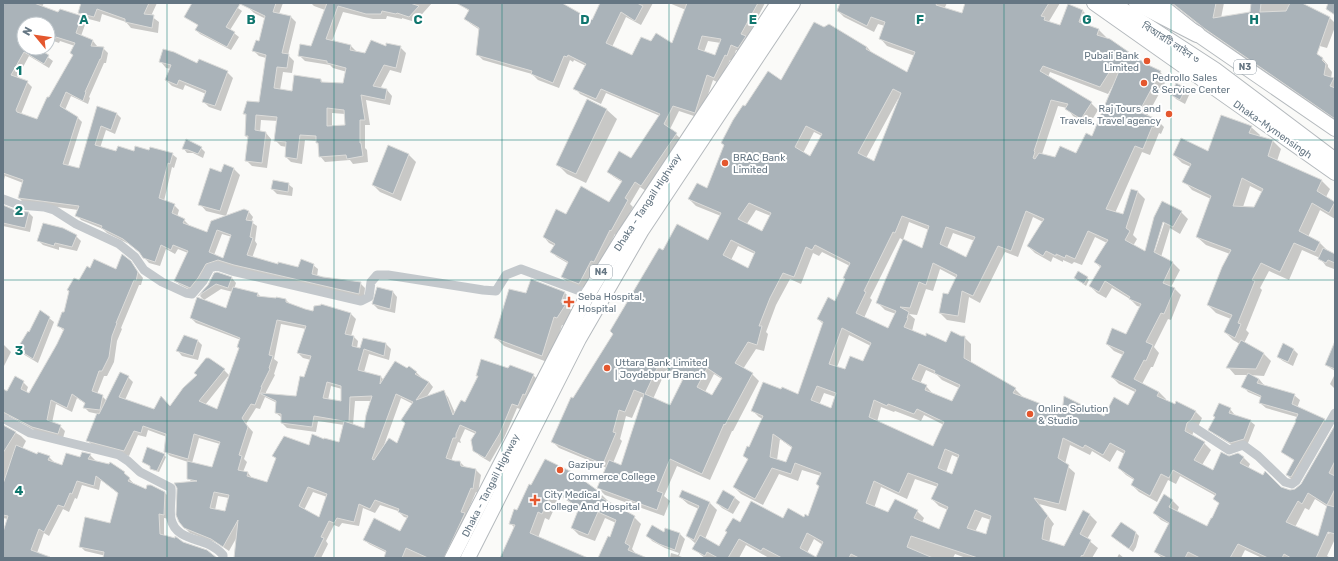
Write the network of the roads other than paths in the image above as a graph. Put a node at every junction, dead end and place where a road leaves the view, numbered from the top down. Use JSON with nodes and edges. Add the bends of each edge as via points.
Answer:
{"nodes":[{"id":1,"x":778,"y":3,"type":"edge"},
{"id":2,"x":793,"y":3,"type":"edge"},
{"id":3,"x":1094,"y":3,"type":"edge"},
{"id":4,"x":1111,"y":3,"type":"edge"},
{"id":5,"x":1137,"y":3,"type":"edge"},
{"id":6,"x":1158,"y":3,"type":"edge"},
{"id":7,"x":1197,"y":34,"type":"junction"},
{"id":8,"x":1335,"y":129,"type":"edge"},
{"id":9,"x":1331,"y":157,"type":"edge"},
{"id":10,"x":1335,"y":173,"type":"edge"},
{"id":11,"x":3,"y":199,"type":"edge"},
{"id":12,"x":588,"y":294,"type":"junction"},
{"id":13,"x":1335,"y":413,"type":"edge"},
{"id":14,"x":3,"y":418,"type":"edge"},
{"id":15,"x":1192,"y":426,"type":"dead end"},
{"id":16,"x":223,"y":558,"type":"edge"},
{"id":17,"x":452,"y":558,"type":"edge"},
{"id":18,"x":468,"y":558,"type":"edge"}],
"edges":[{"from":1,"to":12,"type":"highway","name":"Dhaka - Tangail Highway","number":"N4"},
{"from":2,"to":18,"type":"highway","name":"Dhaka - Tangail Highway","number":"N4","via":[[638,236],[579,339]]},
{"from":3,"to":10,"type":"highway","name":"Dhaka-Mymensingh"},
{"from":4,"to":9,"type":"highway","name":"বিআরটি লাইন ৩","via":[[1214,70]]},
{"from":5,"to":7,"type":"highway","name":"বিআরটি লাইন ৩"},
{"from":6,"to":7,"type":"highway","number":"N3"},
{"from":7,"to":8,"type":"highway","number":"N3"},
{"from":11,"to":12,"type":"street","via":[[20,205],[54,210],[76,224],[119,244],[135,257],[144,270],[162,282],[192,294],[210,268],[217,266],[361,301],[369,297],[372,282],[377,275],[496,291],[506,275],[521,270]]},
{"from":12,"to":17,"type":"highway","name":"Dhaka - Tangail Highway","number":"N4"},
{"from":13,"to":15,"type":"street","via":[[1292,484],[1285,482],[1243,445],[1229,450]]},
{"from":14,"to":16,"type":"street","via":[[30,433],[119,455],[140,472],[171,488],[170,518],[174,527],[180,534],[217,549]]}]}
